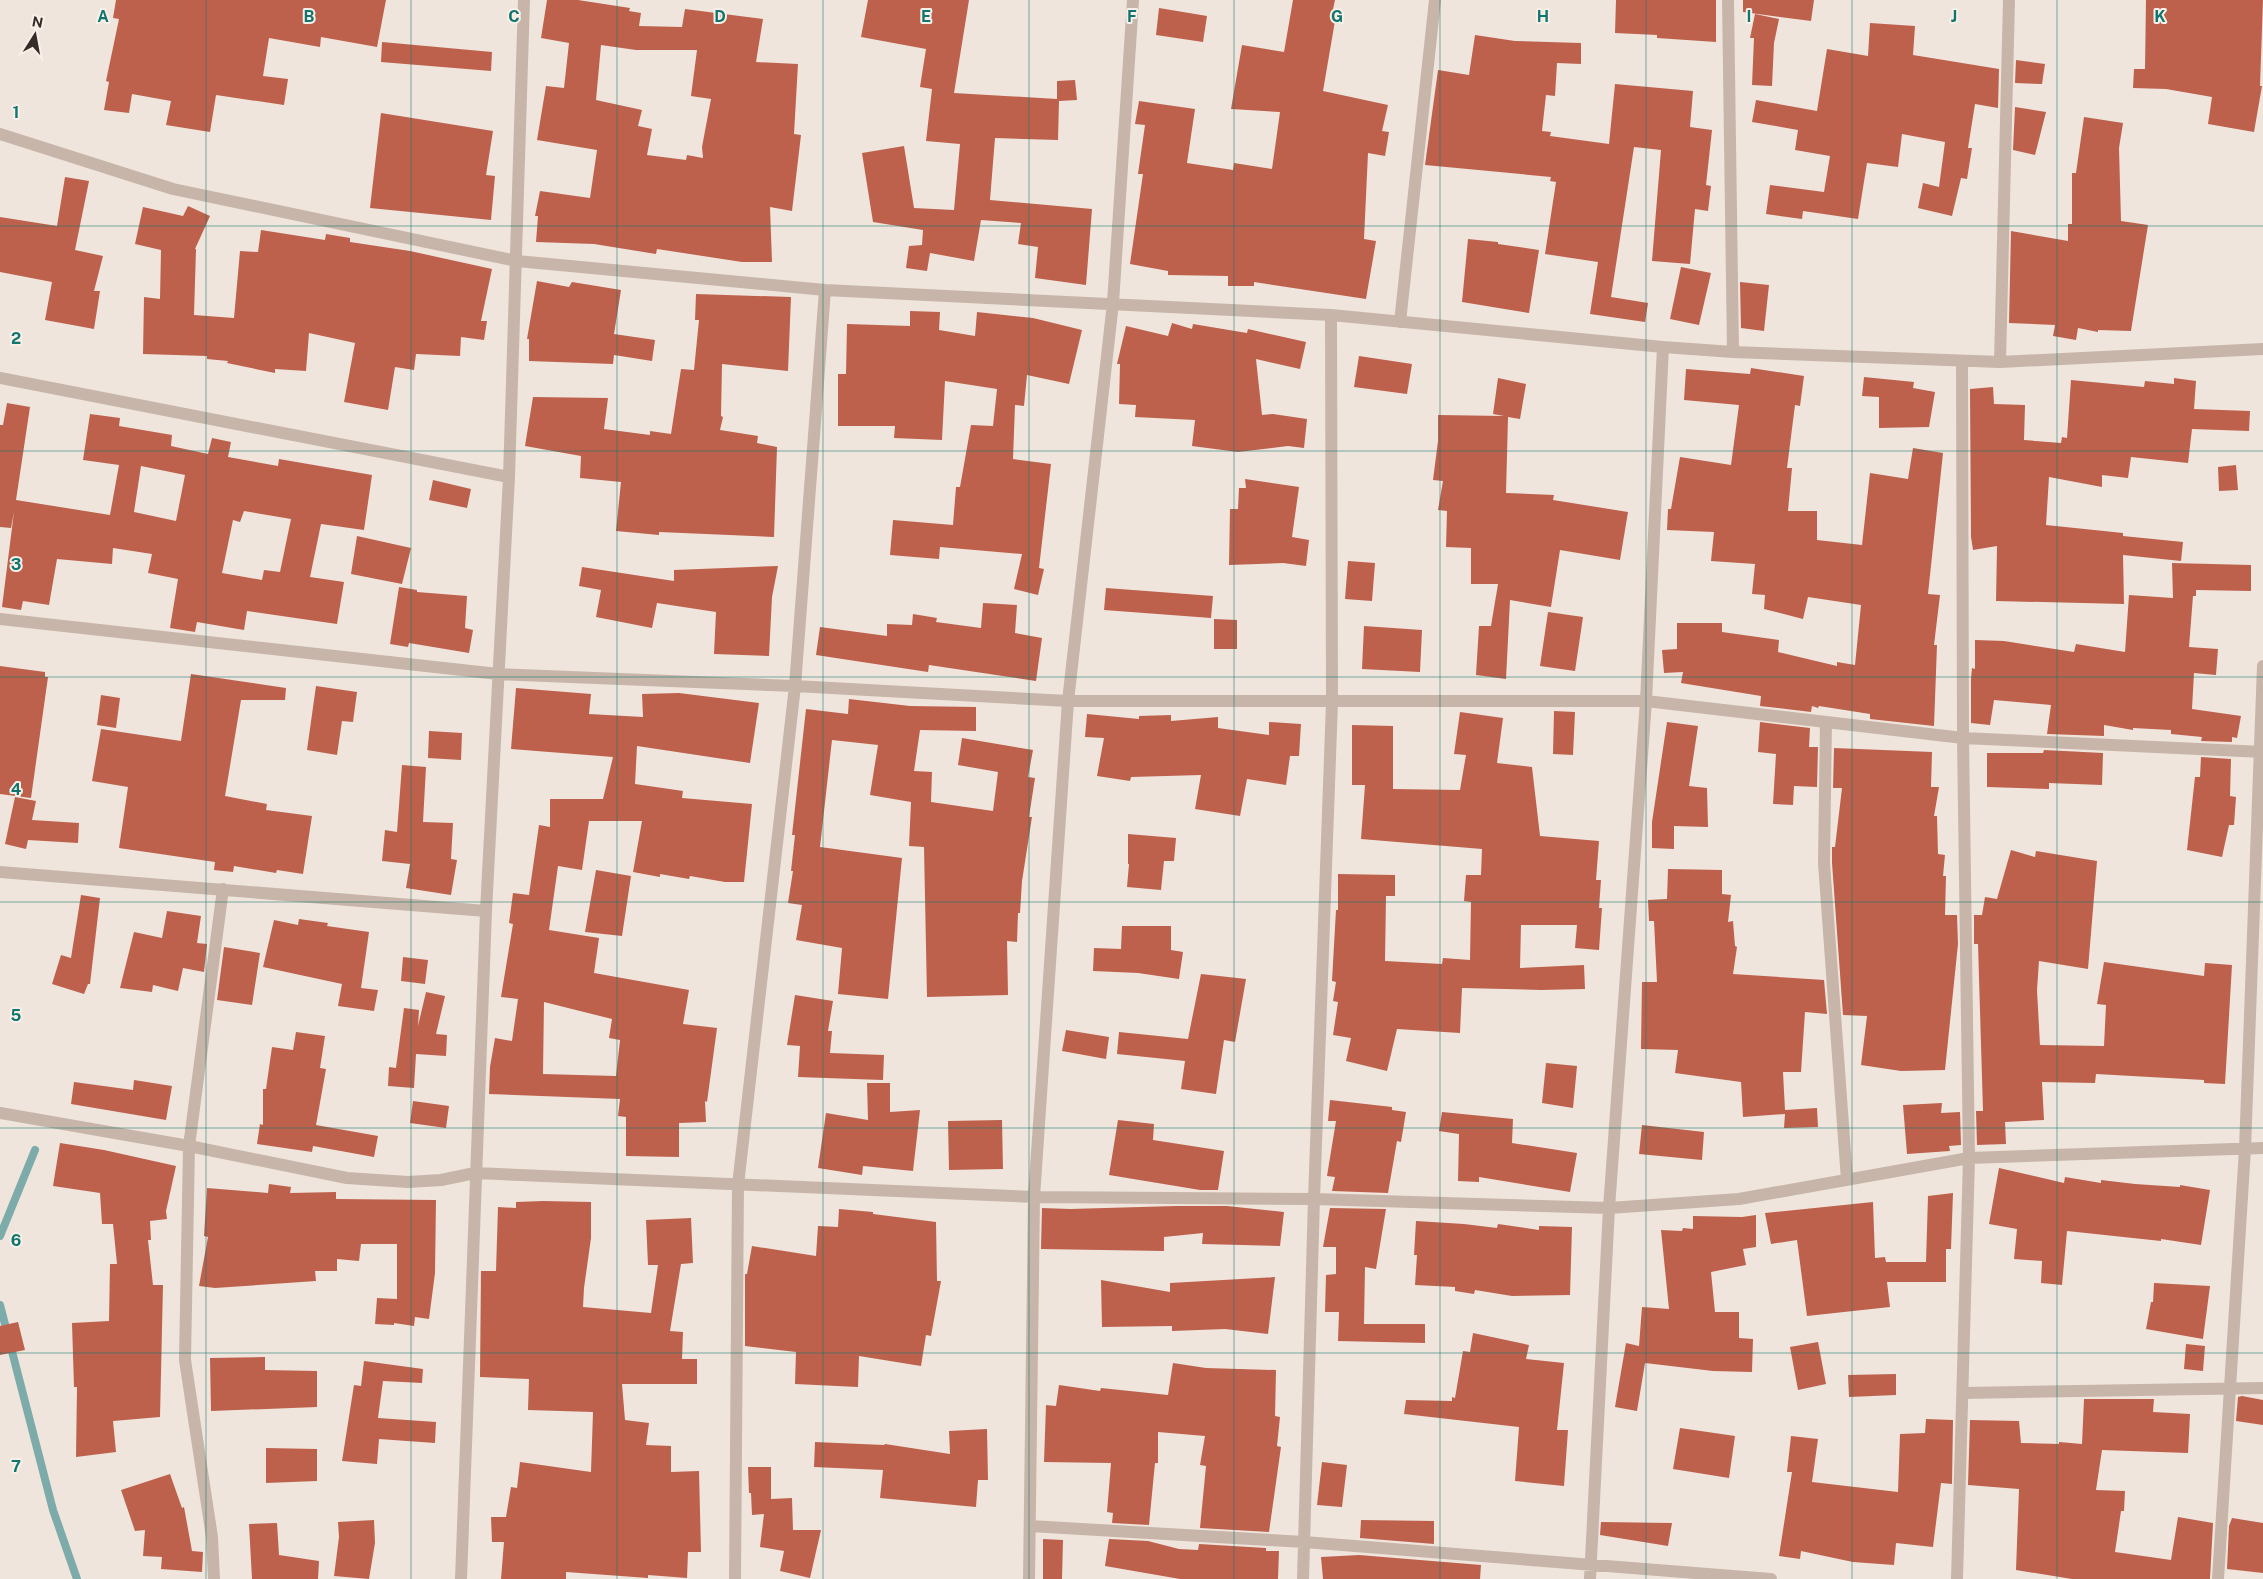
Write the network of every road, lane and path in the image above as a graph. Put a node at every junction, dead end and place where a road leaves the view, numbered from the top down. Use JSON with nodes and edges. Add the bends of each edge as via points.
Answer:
{"nodes":[{"id":1,"x":524,"y":0,"type":"edge"},
{"id":2,"x":1133,"y":0,"type":"edge"},
{"id":3,"x":1435,"y":0,"type":"edge"},
{"id":4,"x":1728,"y":0,"type":"edge"},
{"id":5,"x":2009,"y":0,"type":"edge"},
{"id":6,"x":0,"y":134,"type":"edge"},
{"id":7,"x":517,"y":261,"type":"junction"},
{"id":8,"x":825,"y":290,"type":"junction"},
{"id":9,"x":1113,"y":304,"type":"junction"},
{"id":10,"x":1331,"y":314,"type":"junction"},
{"id":11,"x":1400,"y":322,"type":"junction"},
{"id":12,"x":1662,"y":347,"type":"junction"},
{"id":13,"x":2263,"y":349,"type":"edge"},
{"id":14,"x":1733,"y":352,"type":"junction"},
{"id":15,"x":1962,"y":361,"type":"junction"},
{"id":16,"x":2000,"y":362,"type":"junction"},
{"id":17,"x":0,"y":378,"type":"edge"},
{"id":18,"x":509,"y":477,"type":"junction"},
{"id":19,"x":0,"y":618,"type":"edge"},
{"id":20,"x":2263,"y":666,"type":"edge"},
{"id":21,"x":498,"y":674,"type":"junction"},
{"id":22,"x":795,"y":686,"type":"junction"},
{"id":23,"x":1068,"y":701,"type":"junction"},
{"id":24,"x":1646,"y":701,"type":"junction"},
{"id":25,"x":1332,"y":702,"type":"junction"},
{"id":26,"x":1826,"y":722,"type":"junction"},
{"id":27,"x":1963,"y":738,"type":"junction"},
{"id":28,"x":2261,"y":752,"type":"edge"},
{"id":29,"x":0,"y":872,"type":"edge"},
{"id":30,"x":223,"y":890,"type":"junction"},
{"id":31,"x":486,"y":910,"type":"junction"},
{"id":32,"x":0,"y":1112,"type":"edge"},
{"id":33,"x":189,"y":1146,"type":"junction"},
{"id":34,"x":2263,"y":1148,"type":"edge"},
{"id":35,"x":2245,"y":1149,"type":"junction"},
{"id":36,"x":1969,"y":1158,"type":"junction"},
{"id":37,"x":475,"y":1173,"type":"junction"},
{"id":38,"x":1847,"y":1180,"type":"junction"},
{"id":39,"x":738,"y":1185,"type":"junction"},
{"id":40,"x":1034,"y":1197,"type":"junction"},
{"id":41,"x":1314,"y":1199,"type":"junction"},
{"id":42,"x":1609,"y":1208,"type":"junction"},
{"id":43,"x":2230,"y":1388,"type":"junction"},
{"id":44,"x":2263,"y":1388,"type":"edge"},
{"id":45,"x":1963,"y":1393,"type":"junction"},
{"id":46,"x":1030,"y":1526,"type":"junction"},
{"id":47,"x":1304,"y":1542,"type":"junction"},
{"id":48,"x":1590,"y":1564,"type":"junction"},
{"id":49,"x":214,"y":1579,"type":"edge"},
{"id":50,"x":461,"y":1579,"type":"edge"},
{"id":51,"x":735,"y":1579,"type":"edge"},
{"id":52,"x":1029,"y":1579,"type":"edge"},
{"id":53,"x":1303,"y":1579,"type":"edge"},
{"id":54,"x":1590,"y":1579,"type":"edge"},
{"id":55,"x":1771,"y":1579,"type":"edge"},
{"id":56,"x":1957,"y":1579,"type":"edge"},
{"id":57,"x":2218,"y":1579,"type":"edge"}],
"edges":[{"from":1,"to":7,"type":"street"},
{"from":2,"to":9,"type":"street"},
{"from":3,"to":11,"type":"street"},
{"from":4,"to":14,"type":"street"},
{"from":5,"to":16,"type":"street"},
{"from":6,"to":7,"type":"street","via":[[173,189]]},
{"from":7,"to":8,"type":"street"},
{"from":7,"to":18,"type":"street"},
{"from":8,"to":9,"type":"street"},
{"from":8,"to":22,"type":"street"},
{"from":9,"to":10,"type":"street"},
{"from":9,"to":23,"type":"street"},
{"from":10,"to":11,"type":"street"},
{"from":10,"to":25,"type":"street"},
{"from":11,"to":12,"type":"street"},
{"from":12,"to":14,"type":"street"},
{"from":12,"to":24,"type":"street"},
{"from":13,"to":16,"type":"street"},
{"from":14,"to":15,"type":"street"},
{"from":15,"to":16,"type":"street"},
{"from":15,"to":27,"type":"street"},
{"from":17,"to":18,"type":"street"},
{"from":18,"to":21,"type":"street"},
{"from":19,"to":21,"type":"street"},
{"from":20,"to":28,"type":"street"},
{"from":21,"to":22,"type":"street"},
{"from":21,"to":31,"type":"street"},
{"from":22,"to":23,"type":"street"},
{"from":22,"to":39,"type":"street"},
{"from":23,"to":25,"type":"street"},
{"from":23,"to":40,"type":"street"},
{"from":24,"to":25,"type":"street"},
{"from":24,"to":26,"type":"street"},
{"from":24,"to":42,"type":"street"},
{"from":25,"to":41,"type":"street"},
{"from":26,"to":27,"type":"street"},
{"from":26,"to":38,"type":"street","via":[[1824,863]]},
{"from":27,"to":28,"type":"street"},
{"from":27,"to":36,"type":"street"},
{"from":28,"to":35,"type":"street"},
{"from":29,"to":30,"type":"street"},
{"from":30,"to":31,"type":"street"},
{"from":30,"to":33,"type":"street"},
{"from":31,"to":37,"type":"street"},
{"from":32,"to":33,"type":"street"},
{"from":33,"to":37,"type":"street","via":[[347,1178],[408,1182]]},
{"from":33,"to":49,"type":"street","via":[[185,1360],[212,1537]]},
{"from":34,"to":35,"type":"street"},
{"from":35,"to":36,"type":"street"},
{"from":35,"to":43,"type":"street"},
{"from":36,"to":38,"type":"street"},
{"from":36,"to":45,"type":"street"},
{"from":37,"to":39,"type":"street"},
{"from":37,"to":50,"type":"street"},
{"from":38,"to":42,"type":"street","via":[[1739,1199]]},
{"from":39,"to":40,"type":"street"},
{"from":39,"to":51,"type":"street"},
{"from":40,"to":41,"type":"street"},
{"from":40,"to":46,"type":"street"},
{"from":41,"to":42,"type":"street"},
{"from":41,"to":47,"type":"street"},
{"from":42,"to":48,"type":"street"},
{"from":43,"to":44,"type":"street"},
{"from":43,"to":45,"type":"street"},
{"from":43,"to":57,"type":"street"},
{"from":45,"to":56,"type":"street"},
{"from":46,"to":47,"type":"street"},
{"from":46,"to":52,"type":"street"},
{"from":47,"to":48,"type":"street"},
{"from":47,"to":53,"type":"street"},
{"from":48,"to":54,"type":"street"},
{"from":48,"to":55,"type":"street"}]}
